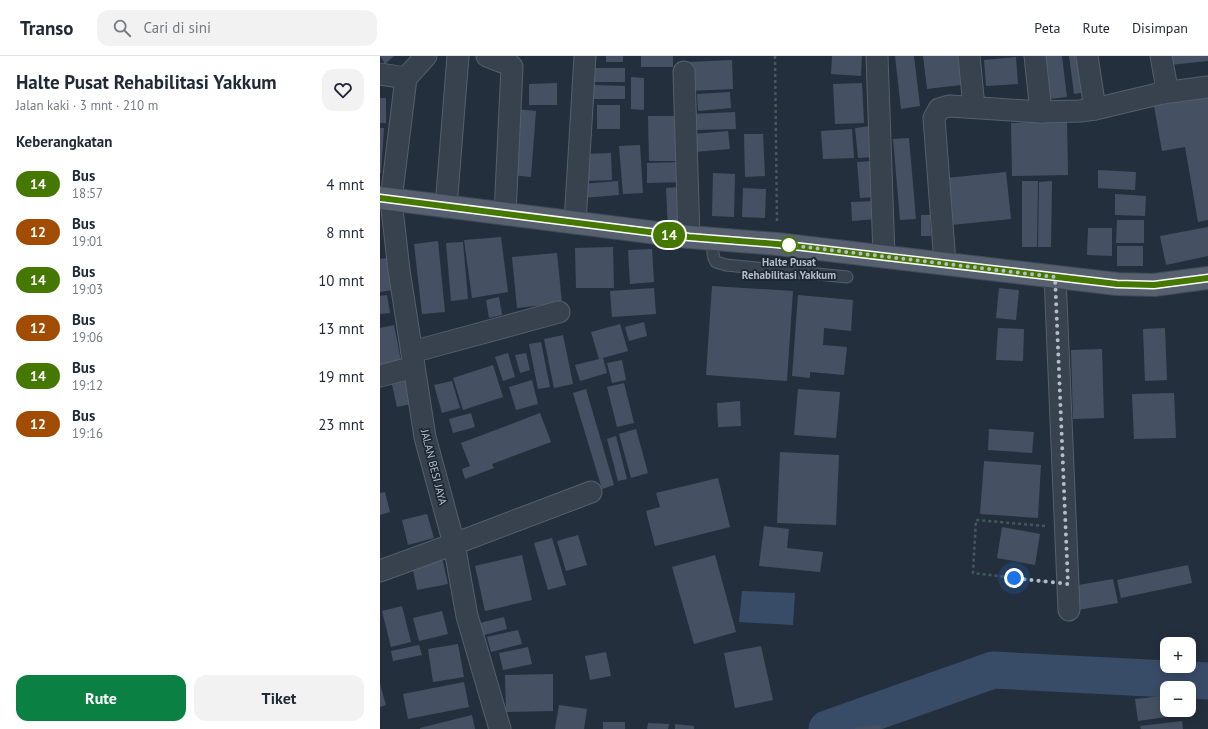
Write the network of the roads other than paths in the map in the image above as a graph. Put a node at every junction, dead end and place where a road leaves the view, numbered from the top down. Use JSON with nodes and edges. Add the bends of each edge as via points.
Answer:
{"nodes":[{"id":1,"x":426,"y":56,"type":"edge"},
{"id":2,"x":458,"y":56,"type":"edge"},
{"id":3,"x":487,"y":56,"type":"edge"},
{"id":4,"x":585,"y":56,"type":"edge"},
{"id":5,"x":877,"y":56,"type":"edge"},
{"id":6,"x":968,"y":56,"type":"edge"},
{"id":7,"x":1035,"y":56,"type":"edge"},
{"id":8,"x":1087,"y":56,"type":"edge"},
{"id":9,"x":1161,"y":56,"type":"edge"},
{"id":10,"x":684,"y":72,"type":"dead end"},
{"id":11,"x":380,"y":74,"type":"edge"},
{"id":12,"x":406,"y":78,"type":"junction"},
{"id":13,"x":1208,"y":87,"type":"edge"},
{"id":14,"x":1162,"y":93,"type":"junction"},
{"id":15,"x":974,"y":107,"type":"junction"},
{"id":16,"x":1095,"y":109,"type":"junction"},
{"id":17,"x":1041,"y":112,"type":"junction"},
{"id":18,"x":385,"y":199,"type":"edge"},
{"id":19,"x":446,"y":207,"type":"junction"},
{"id":20,"x":505,"y":214,"type":"junction"},
{"id":21,"x":575,"y":223,"type":"junction"},
{"id":22,"x":689,"y":237,"type":"junction"},
{"id":23,"x":715,"y":239,"type":"junction"},
{"id":24,"x":884,"y":256,"type":"junction"},
{"id":25,"x":945,"y":263,"type":"junction"},
{"id":26,"x":847,"y":277,"type":"dead end"},
{"id":27,"x":1055,"y":277,"type":"junction"},
{"id":28,"x":1208,"y":278,"type":"edge"},
{"id":29,"x":559,"y":312,"type":"dead end"},
{"id":30,"x":413,"y":359,"type":"junction"},
{"id":31,"x":380,"y":376,"type":"edge"},
{"id":32,"x":591,"y":492,"type":"dead end"},
{"id":33,"x":454,"y":544,"type":"junction"},
{"id":34,"x":380,"y":571,"type":"edge"},
{"id":35,"x":1069,"y":610,"type":"dead end"},
{"id":36,"x":500,"y":729,"type":"edge"}],
"edges":[{"from":1,"to":12,"type":"street"},
{"from":2,"to":19,"type":"street"},
{"from":3,"to":20,"type":"street","via":[[512,67]]},
{"from":4,"to":21,"type":"street"},
{"from":5,"to":24,"type":"street"},
{"from":6,"to":15,"type":"street"},
{"from":7,"to":17,"type":"street"},
{"from":8,"to":16,"type":"street"},
{"from":9,"to":14,"type":"street","via":[[1166,83]]},
{"from":10,"to":22,"type":"street"},
{"from":11,"to":12,"type":"street"},
{"from":12,"to":18,"type":"street","name":"JALAN BESI JAYA"},
{"from":13,"to":14,"type":"street"},
{"from":14,"to":16,"type":"street"},
{"from":15,"to":17,"type":"street"},
{"from":15,"to":25,"type":"street","via":[[949,106],[939,109],[934,118]]},
{"from":16,"to":17,"type":"street"},
{"from":18,"to":19,"type":"main road"},
{"from":18,"to":30,"type":"street","name":"JALAN BESI JAYA"},
{"from":19,"to":20,"type":"main road"},
{"from":20,"to":21,"type":"main road"},
{"from":21,"to":22,"type":"main road"},
{"from":22,"to":23,"type":"main road"},
{"from":23,"to":24,"type":"main road"},
{"from":23,"to":26,"type":"lane","via":[[713,257],[716,262],[726,265]]},
{"from":24,"to":25,"type":"main road"},
{"from":25,"to":27,"type":"main road"},
{"from":27,"to":28,"type":"main road","via":[[1154,285]]},
{"from":27,"to":35,"type":"street"},
{"from":29,"to":30,"type":"street"},
{"from":30,"to":31,"type":"street"},
{"from":30,"to":33,"type":"street","name":"JALAN BESI JAYA","via":[[425,437]]},
{"from":32,"to":33,"type":"street"},
{"from":33,"to":34,"type":"street"},
{"from":33,"to":36,"type":"street","name":"JALAN BESI JAYA","via":[[467,616]]}]}
